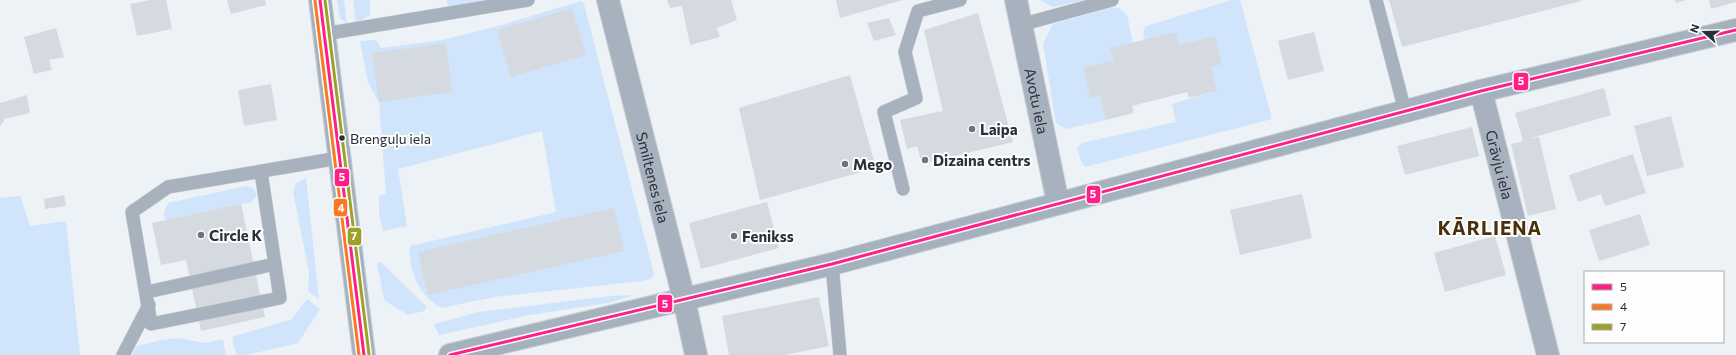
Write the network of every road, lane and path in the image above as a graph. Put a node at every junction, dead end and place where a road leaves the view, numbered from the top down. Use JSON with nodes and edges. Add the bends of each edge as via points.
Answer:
{"nodes":[{"id":1,"x":320,"y":0,"type":"edge"},
{"id":2,"x":528,"y":0,"type":"edge"},
{"id":3,"x":608,"y":0,"type":"edge"},
{"id":4,"x":960,"y":0,"type":"edge"},
{"id":5,"x":1016,"y":0,"type":"edge"},
{"id":6,"x":1112,"y":0,"type":"edge"},
{"id":7,"x":1376,"y":0,"type":"edge"},
{"id":8,"x":1020,"y":25,"type":"junction"},
{"id":9,"x":1736,"y":30,"type":"edge"},
{"id":10,"x":324,"y":34,"type":"junction"},
{"id":11,"x":1482,"y":92,"type":"junction"},
{"id":12,"x":1404,"y":112,"type":"junction"},
{"id":13,"x":339,"y":158,"type":"junction"},
{"id":14,"x":262,"y":172,"type":"junction"},
{"id":15,"x":903,"y":189,"type":"dead end"},
{"id":16,"x":1058,"y":203,"type":"junction"},
{"id":17,"x":275,"y":264,"type":"junction"},
{"id":18,"x":832,"y":264,"type":"junction"},
{"id":19,"x":148,"y":299,"type":"junction"},
{"id":20,"x":684,"y":299,"type":"junction"},
{"id":21,"x":123,"y":355,"type":"edge"},
{"id":22,"x":364,"y":355,"type":"edge"},
{"id":23,"x":450,"y":355,"type":"edge"},
{"id":24,"x":696,"y":355,"type":"edge"},
{"id":25,"x":840,"y":355,"type":"edge"},
{"id":26,"x":1548,"y":355,"type":"edge"}],
"edges":[{"from":1,"to":10,"type":"main road"},
{"from":2,"to":10,"type":"lane"},
{"from":3,"to":20,"type":"street","name":"Smiltenes iela"},
{"from":4,"to":15,"type":"lane","via":[[918,11],[905,52],[916,98],[884,112]]},
{"from":5,"to":8,"type":"street","name":"Avotu iela"},
{"from":6,"to":8,"type":"lane"},
{"from":7,"to":12,"type":"lane"},
{"from":8,"to":16,"type":"street","name":"Avotu iela"},
{"from":9,"to":11,"type":"main road"},
{"from":10,"to":13,"type":"main road"},
{"from":11,"to":12,"type":"main road"},
{"from":11,"to":26,"type":"street","name":"Grāvju iela"},
{"from":12,"to":16,"type":"main road"},
{"from":13,"to":14,"type":"lane"},
{"from":13,"to":22,"type":"main road"},
{"from":14,"to":17,"type":"lane"},
{"from":14,"to":19,"type":"lane","via":[[168,187],[132,212]]},
{"from":16,"to":18,"type":"main road"},
{"from":17,"to":19,"type":"lane"},
{"from":17,"to":19,"type":"lane","via":[[280,298],[152,324]]},
{"from":18,"to":20,"type":"main road"},
{"from":18,"to":25,"type":"lane"},
{"from":19,"to":21,"type":"lane"},
{"from":20,"to":23,"type":"main road"},
{"from":20,"to":24,"type":"street","name":"Smiltenes iela"}]}
